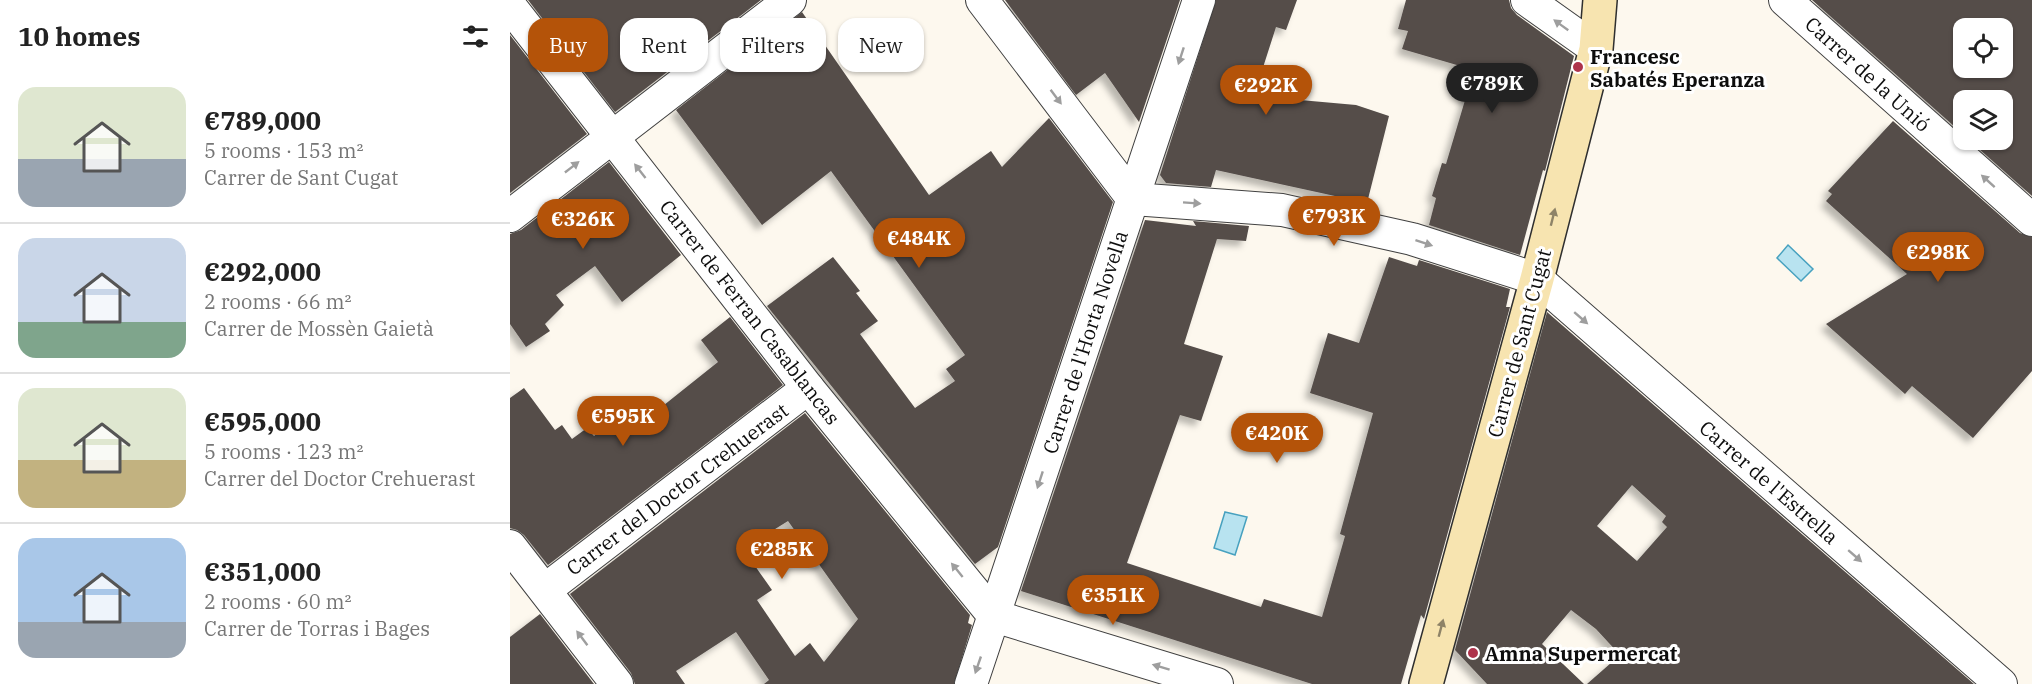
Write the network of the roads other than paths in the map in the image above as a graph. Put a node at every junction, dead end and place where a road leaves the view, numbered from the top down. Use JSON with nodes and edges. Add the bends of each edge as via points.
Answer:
{"nodes":[{"id":1,"x":790,"y":0,"type":"edge"},
{"id":2,"x":982,"y":0,"type":"edge"},
{"id":3,"x":1199,"y":0,"type":"edge"},
{"id":4,"x":1527,"y":0,"type":"edge"},
{"id":5,"x":1600,"y":0,"type":"edge"},
{"id":6,"x":1785,"y":0,"type":"edge"},
{"id":7,"x":510,"y":6,"type":"edge"},
{"id":8,"x":1596,"y":49,"type":"junction"},
{"id":9,"x":612,"y":135,"type":"junction"},
{"id":10,"x":1133,"y":199,"type":"junction"},
{"id":11,"x":510,"y":216,"type":"edge"},
{"id":12,"x":2032,"y":220,"type":"edge"},
{"id":13,"x":1537,"y":279,"type":"junction"},
{"id":14,"x":808,"y":388,"type":"junction"},
{"id":15,"x":510,"y":546,"type":"edge"},
{"id":16,"x":546,"y":590,"type":"junction"},
{"id":17,"x":994,"y":616,"type":"junction"},
{"id":18,"x":617,"y":684,"type":"edge"},
{"id":19,"x":971,"y":684,"type":"edge"},
{"id":20,"x":1216,"y":684,"type":"edge"},
{"id":21,"x":1426,"y":684,"type":"edge"},
{"id":22,"x":2001,"y":684,"type":"edge"}],
"edges":[{"from":1,"to":9,"type":"street"},
{"from":2,"to":10,"type":"street","one_way":true},
{"from":3,"to":10,"type":"street","name":"Carrer de l'Horta Novella","one_way":true},
{"from":8,"to":4,"type":"street","one_way":true},
{"from":5,"to":8,"type":"street","name":"Carrer de Sant Cugat"},
{"from":12,"to":6,"type":"street","name":"Carrer de la Unió","one_way":true},
{"from":7,"to":9,"type":"street","name":"Carrer de Ferran Casablancas"},
{"from":13,"to":8,"type":"street","name":"Carrer de Sant Cugat","one_way":true},
{"from":11,"to":9,"type":"street","one_way":true},
{"from":14,"to":9,"type":"street","name":"Carrer de Ferran Casablancas","one_way":true},
{"from":10,"to":13,"type":"street","one_way":true,"via":[[1282,210],[1412,239]]},
{"from":10,"to":17,"type":"street","name":"Carrer de l'Horta Novella","one_way":true},
{"from":21,"to":13,"type":"street","name":"Carrer de Sant Cugat","one_way":true},
{"from":13,"to":22,"type":"street","name":"Carrer de l'Estrella","one_way":true},
{"from":14,"to":16,"type":"street","name":"Carrer del Doctor Crehuerast"},
{"from":17,"to":14,"type":"street","name":"Carrer de Ferran Casablancas","one_way":true},
{"from":15,"to":16,"type":"street"},
{"from":18,"to":16,"type":"street","one_way":true},
{"from":17,"to":19,"type":"street","name":"Carrer de l'Horta Novella","one_way":true},
{"from":20,"to":17,"type":"street","one_way":true}]}
